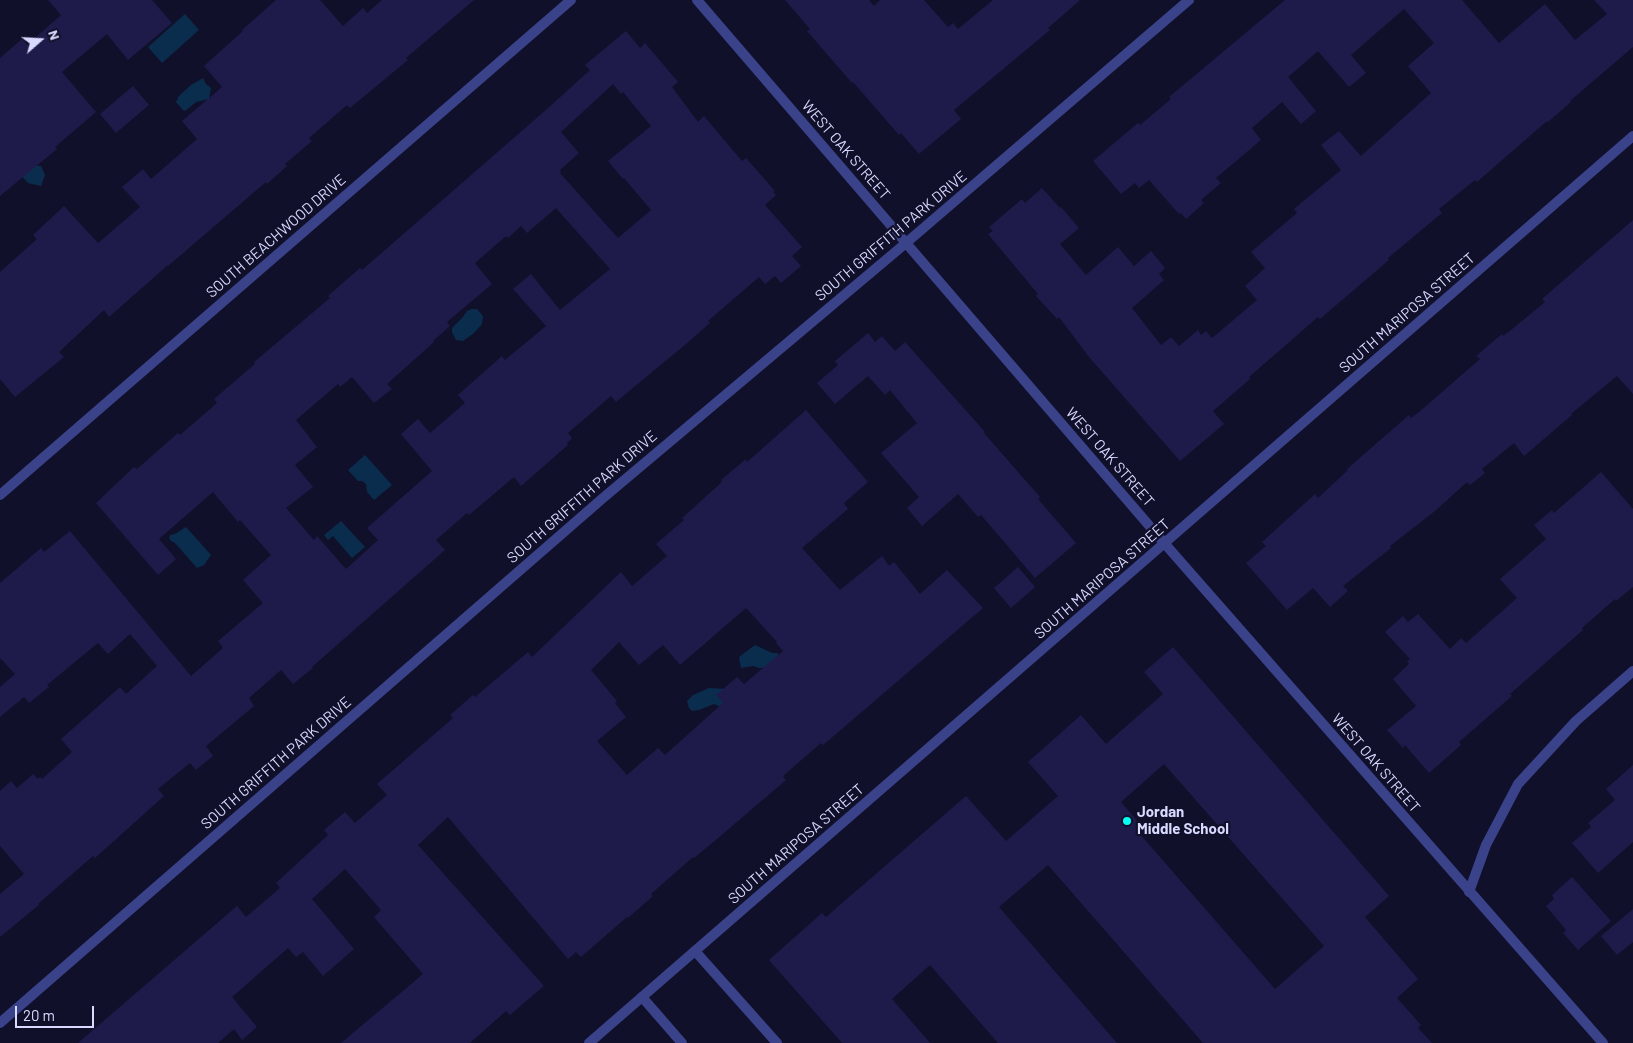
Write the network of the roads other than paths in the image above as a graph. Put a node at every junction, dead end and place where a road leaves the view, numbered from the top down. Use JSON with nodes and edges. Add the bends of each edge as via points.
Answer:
{"nodes":[{"id":1,"x":571,"y":0,"type":"edge"},
{"id":2,"x":697,"y":0,"type":"edge"},
{"id":3,"x":1189,"y":0,"type":"edge"},
{"id":4,"x":1633,"y":136,"type":"edge"},
{"id":5,"x":906,"y":243,"type":"junction"},
{"id":6,"x":0,"y":495,"type":"edge"},
{"id":7,"x":1165,"y":544,"type":"junction"},
{"id":8,"x":1633,"y":671,"type":"edge"},
{"id":9,"x":1469,"y":892,"type":"junction"},
{"id":10,"x":696,"y":951,"type":"junction"},
{"id":11,"x":642,"y":997,"type":"junction"},
{"id":12,"x":0,"y":1023,"type":"edge"},
{"id":13,"x":592,"y":1042,"type":"edge"},
{"id":14,"x":682,"y":1043,"type":"edge"},
{"id":15,"x":776,"y":1043,"type":"edge"},
{"id":16,"x":1603,"y":1043,"type":"edge"}],
"edges":[{"from":1,"to":6,"type":"street","name":"SOUTH BEACHWOOD DRIVE"},
{"from":2,"to":5,"type":"street","name":"WEST OAK STREET"},
{"from":3,"to":5,"type":"street","name":"SOUTH GRIFFITH PARK DRIVE"},
{"from":4,"to":7,"type":"street","name":"SOUTH MARIPOSA STREET"},
{"from":5,"to":7,"type":"street","name":"WEST OAK STREET"},
{"from":5,"to":12,"type":"street","name":"SOUTH GRIFFITH PARK DRIVE","via":[[603,498]]},
{"from":7,"to":9,"type":"street","name":"WEST OAK STREET"},
{"from":7,"to":10,"type":"street","name":"SOUTH MARIPOSA STREET"},
{"from":8,"to":9,"type":"street","via":[[1576,721],[1518,784],[1486,845]]},
{"from":9,"to":16,"type":"street","name":"WEST OAK STREET"},
{"from":10,"to":11,"type":"street","name":"SOUTH MARIPOSA STREET"},
{"from":10,"to":15,"type":"street"},
{"from":11,"to":13,"type":"street","name":"SOUTH MARIPOSA STREET"},
{"from":11,"to":14,"type":"street"}]}
